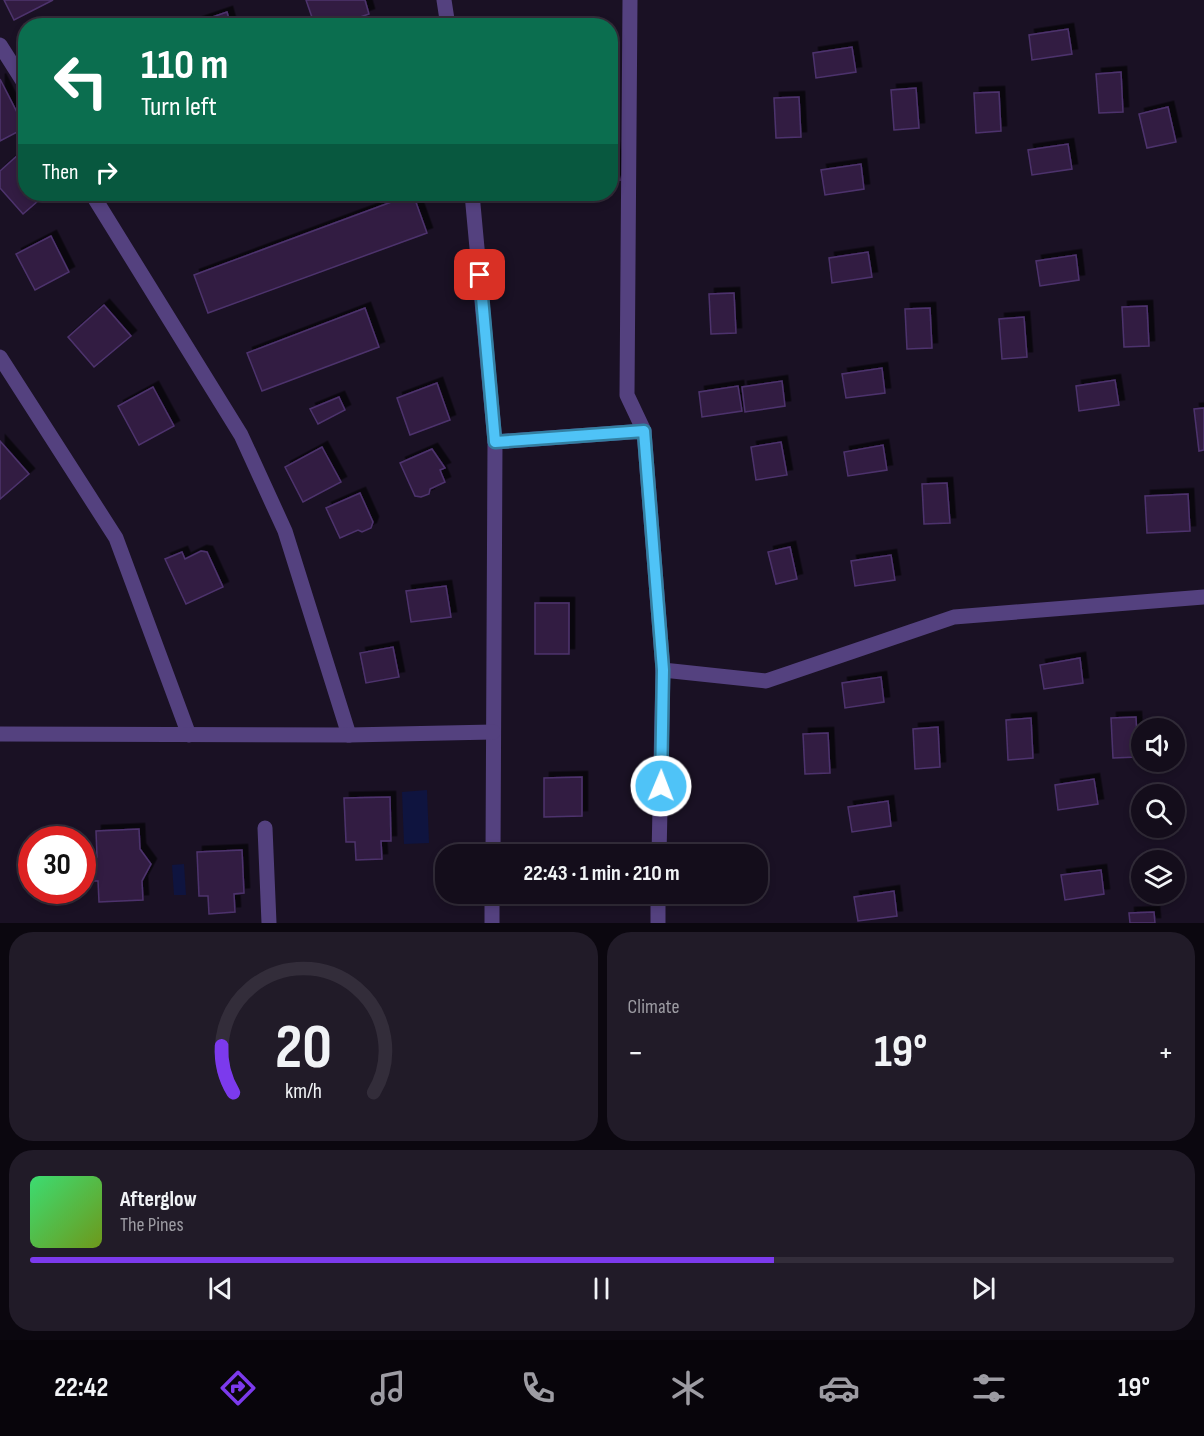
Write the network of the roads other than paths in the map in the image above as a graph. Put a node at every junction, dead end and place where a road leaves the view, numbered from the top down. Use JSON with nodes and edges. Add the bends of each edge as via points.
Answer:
{"nodes":[{"id":1,"x":444,"y":0,"type":"edge"},
{"id":2,"x":630,"y":0,"type":"edge"},
{"id":3,"x":447,"y":18,"type":"edge"},
{"id":4,"x":0,"y":45,"type":"edge"},
{"id":5,"x":18,"y":73,"type":"edge"},
{"id":6,"x":96,"y":201,"type":"edge"},
{"id":7,"x":473,"y":201,"type":"edge"},
{"id":8,"x":0,"y":357,"type":"edge"},
{"id":9,"x":644,"y":431,"type":"junction"},
{"id":10,"x":495,"y":442,"type":"junction"},
{"id":11,"x":1204,"y":597,"type":"edge"},
{"id":12,"x":663,"y":670,"type":"junction"},
{"id":13,"x":493,"y":732,"type":"junction"},
{"id":14,"x":0,"y":734,"type":"edge"},
{"id":15,"x":189,"y":735,"type":"junction"},
{"id":16,"x":349,"y":735,"type":"junction"},
{"id":17,"x":265,"y":828,"type":"dead end"},
{"id":18,"x":493,"y":844,"type":"edge"},
{"id":19,"x":659,"y":844,"type":"edge"},
{"id":20,"x":492,"y":904,"type":"edge"},
{"id":21,"x":658,"y":904,"type":"edge"},
{"id":22,"x":269,"y":923,"type":"edge"},
{"id":23,"x":492,"y":923,"type":"edge"},
{"id":24,"x":658,"y":923,"type":"edge"}],
"edges":[{"from":1,"to":3,"type":"street"},
{"from":2,"to":9,"type":"street","via":[[627,395]]},
{"from":4,"to":5,"type":"street"},
{"from":6,"to":16,"type":"street","via":[[241,435],[285,531]]},
{"from":7,"to":10,"type":"street"},
{"from":8,"to":15,"type":"street","via":[[116,538]]},
{"from":9,"to":10,"type":"street"},
{"from":9,"to":12,"type":"street"},
{"from":10,"to":13,"type":"street"},
{"from":11,"to":12,"type":"street","via":[[954,617],[766,681]]},
{"from":12,"to":19,"type":"street"},
{"from":13,"to":16,"type":"street"},
{"from":13,"to":18,"type":"street"},
{"from":14,"to":15,"type":"street"},
{"from":15,"to":16,"type":"street"},
{"from":17,"to":22,"type":"street"},
{"from":20,"to":23,"type":"street"},
{"from":21,"to":24,"type":"street"}]}
